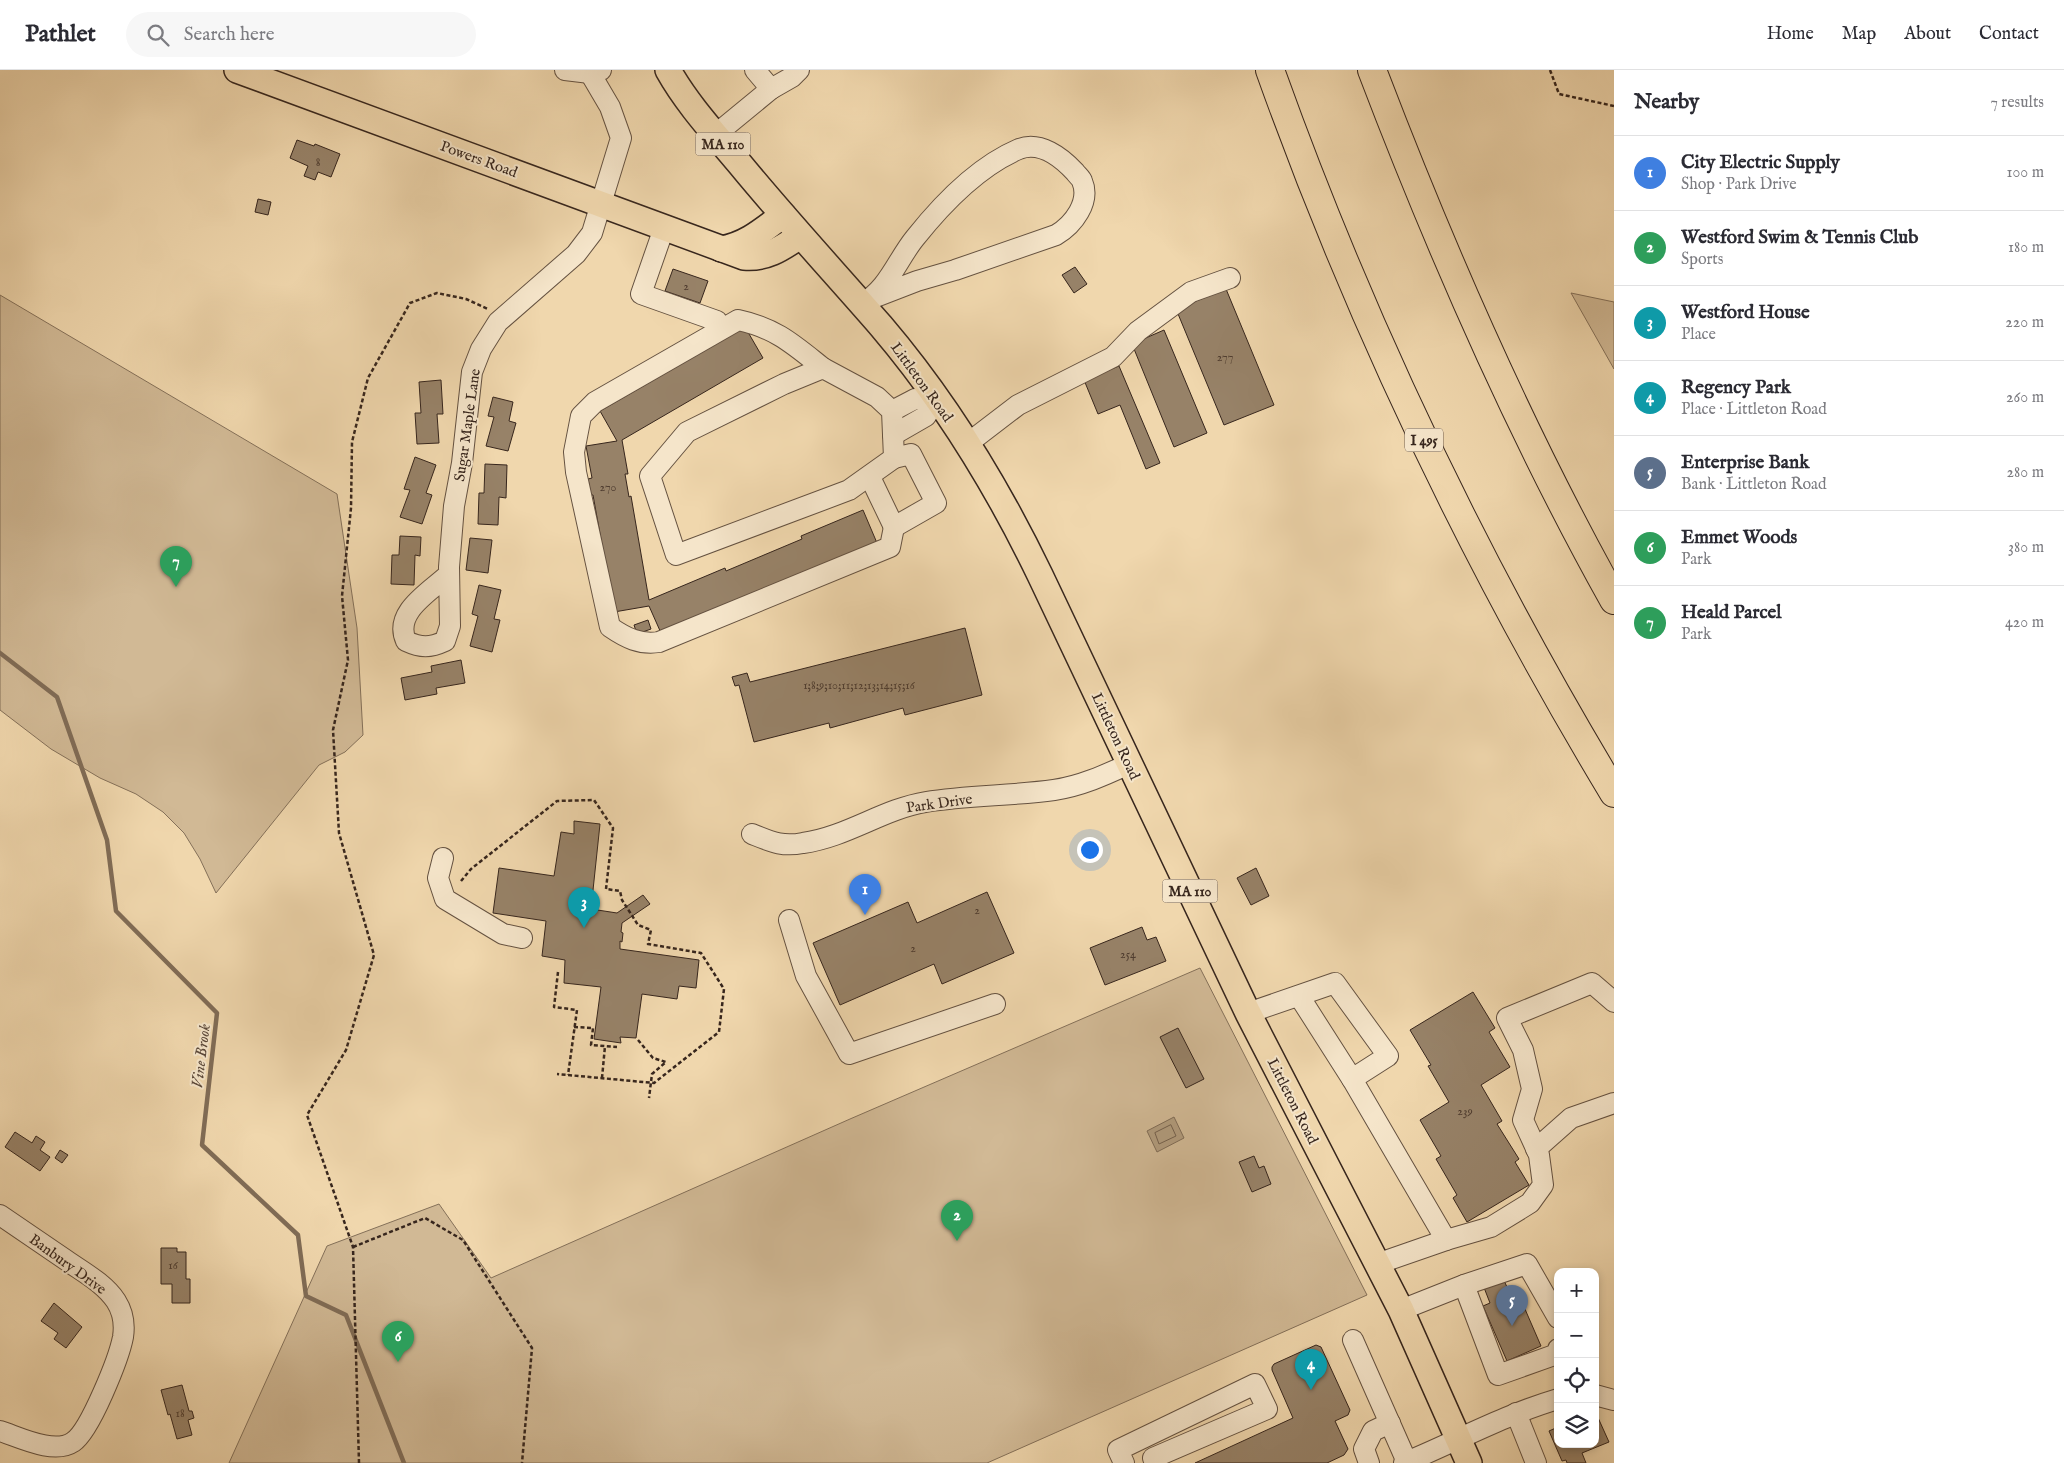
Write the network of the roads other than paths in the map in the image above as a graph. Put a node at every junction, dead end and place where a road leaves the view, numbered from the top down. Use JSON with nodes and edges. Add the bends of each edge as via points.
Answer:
{"nodes":[{"id":1,"x":565,"y":70,"type":"edge"},
{"id":2,"x":668,"y":70,"type":"edge"},
{"id":3,"x":755,"y":70,"type":"edge"},
{"id":4,"x":799,"y":70,"type":"edge"},
{"id":5,"x":1270,"y":70,"type":"edge"},
{"id":6,"x":1372,"y":70,"type":"edge"},
{"id":7,"x":249,"y":72,"type":"edge"},
{"id":8,"x":597,"y":72,"type":"edge"},
{"id":9,"x":771,"y":89,"type":"junction"},
{"id":10,"x":715,"y":135,"type":"junction"},
{"id":11,"x":600,"y":204,"type":"junction"},
{"id":12,"x":783,"y":216,"type":"junction"},
{"id":13,"x":664,"y":228,"type":"junction"},
{"id":14,"x":800,"y":236,"type":"junction"},
{"id":15,"x":721,"y":249,"type":"junction"},
{"id":16,"x":1230,"y":278,"type":"dead end"},
{"id":17,"x":867,"y":301,"type":"junction"},
{"id":18,"x":717,"y":321,"type":"dead end"},
{"id":19,"x":823,"y":368,"type":"junction"},
{"id":20,"x":936,"y":399,"type":"junction"},
{"id":21,"x":892,"y":412,"type":"junction"},
{"id":22,"x":893,"y":435,"type":"junction"},
{"id":23,"x":967,"y":444,"type":"junction"},
{"id":24,"x":894,"y":458,"type":"junction"},
{"id":25,"x":870,"y":477,"type":"junction"},
{"id":26,"x":894,"y":527,"type":"junction"},
{"id":27,"x":449,"y":574,"type":"dead end"},
{"id":28,"x":1614,"y":600,"type":"edge"},
{"id":29,"x":1129,"y":764,"type":"junction"},
{"id":30,"x":1614,"y":793,"type":"edge"},
{"id":31,"x":752,"y":834,"type":"dead end"},
{"id":32,"x":442,"y":858,"type":"dead end"},
{"id":33,"x":789,"y":920,"type":"dead end"},
{"id":34,"x":522,"y":938,"type":"dead end"},
{"id":35,"x":1299,"y":996,"type":"junction"},
{"id":36,"x":1614,"y":1002,"type":"edge"},
{"id":37,"x":995,"y":1004,"type":"dead end"},
{"id":38,"x":1248,"y":1013,"type":"junction"},
{"id":39,"x":1352,"y":1079,"type":"junction"},
{"id":40,"x":1614,"y":1103,"type":"edge"},
{"id":41,"x":1536,"y":1149,"type":"junction"},
{"id":42,"x":0,"y":1215,"type":"edge"},
{"id":43,"x":1446,"y":1240,"type":"junction"},
{"id":44,"x":1377,"y":1264,"type":"junction"},
{"id":45,"x":1464,"y":1285,"type":"junction"},
{"id":46,"x":1401,"y":1310,"type":"junction"},
{"id":47,"x":1555,"y":1313,"type":"edge"},
{"id":48,"x":1353,"y":1340,"type":"dead end"},
{"id":49,"x":1554,"y":1355,"type":"edge"},
{"id":50,"x":1599,"y":1396,"type":"edge"},
{"id":51,"x":1554,"y":1400,"type":"edge"},
{"id":52,"x":1614,"y":1400,"type":"edge"},
{"id":53,"x":1516,"y":1413,"type":"junction"},
{"id":54,"x":1390,"y":1423,"type":"junction"},
{"id":55,"x":0,"y":1431,"type":"edge"},
{"id":56,"x":1459,"y":1440,"type":"junction"},
{"id":57,"x":1406,"y":1462,"type":"edge"},
{"id":58,"x":1124,"y":1463,"type":"edge"},
{"id":59,"x":1155,"y":1463,"type":"edge"},
{"id":60,"x":1369,"y":1463,"type":"edge"},
{"id":61,"x":1469,"y":1463,"type":"edge"},
{"id":62,"x":1536,"y":1463,"type":"edge"}],
"edges":[{"from":1,"to":8,"type":"street"},
{"from":2,"to":10,"type":"main road","name":"Littleton Road","number":"MA 110"},
{"from":3,"to":9,"type":"street"},
{"from":4,"to":9,"type":"street"},
{"from":5,"to":30,"type":"highway","number":"I 495","via":[[1325,218],[1404,398],[1498,588]]},
{"from":6,"to":28,"type":"highway","via":[[1410,172],[1492,359]]},
{"from":7,"to":11,"type":"main road","name":"Powers Road"},
{"from":8,"to":11,"type":"street","name":"Sugar Maple Lane","via":[[621,138]]},
{"from":9,"to":10,"type":"street"},
{"from":10,"to":12,"type":"main road","name":"Littleton Road","number":"MA 110"},
{"from":11,"to":13,"type":"main road","name":"Powers Road"},
{"from":11,"to":27,"type":"street","name":"Sugar Maple Lane","via":[[592,233],[576,254],[498,322],[481,349],[472,372],[454,506]]},
{"from":12,"to":14,"type":"main road","name":"Littleton Road","number":"MA 110"},
{"from":12,"to":15,"type":"main road","via":[[739,246]]},
{"from":13,"to":15,"type":"main road","name":"Powers Road"},
{"from":13,"to":18,"type":"street","via":[[641,294]]},
{"from":14,"to":15,"type":"main road","name":"Powers Road","via":[[775,252],[755,258]]},
{"from":14,"to":17,"type":"main road","name":"Littleton Road","number":"MA 110"},
{"from":16,"to":23,"type":"street","via":[[1191,292],[1138,331],[1113,357],[1018,405]]},
{"from":17,"to":17,"type":"street","via":[[891,276],[915,238],[946,203],[976,174],[1020,148],[1042,148],[1063,159],[1082,181],[1083,197],[1078,215],[1068,228],[1056,235]]},
{"from":17,"to":20,"type":"main road","name":"Littleton Road","number":"MA 110"},
{"from":19,"to":21,"type":"street","via":[[877,397]]},
{"from":19,"to":25,"type":"street","via":[[687,432],[650,476],[676,555],[849,490]]},
{"from":19,"to":26,"type":"street","via":[[782,336],[757,324],[738,320],[595,402],[581,416],[574,452],[576,472],[610,627],[624,637],[645,644],[659,642],[890,547]]},
{"from":20,"to":21,"type":"street","via":[[915,399]]},
{"from":20,"to":22,"type":"street","via":[[926,416]]},
{"from":20,"to":23,"type":"main road","name":"Littleton Road","number":"MA 110"},
{"from":21,"to":22,"type":"street"},
{"from":22,"to":24,"type":"street"},
{"from":23,"to":29,"type":"main road","name":"Littleton Road","number":"MA 110","via":[[1023,540]]},
{"from":24,"to":25,"type":"street"},
{"from":24,"to":26,"type":"street","via":[[911,454],[936,503]]},
{"from":25,"to":26,"type":"street"},
{"from":29,"to":31,"type":"street","name":"Park Drive","via":[[1090,781],[1056,790],[910,806],[829,837],[804,843],[781,845]]},
{"from":29,"to":38,"type":"main road","name":"Littleton Road","number":"MA 110"},
{"from":32,"to":34,"type":"street","via":[[438,878],[445,899],[503,934]]},
{"from":33,"to":37,"type":"street","via":[[806,976],[849,1054]]},
{"from":35,"to":38,"type":"street"},
{"from":35,"to":39,"type":"street"},
{"from":35,"to":39,"type":"street","via":[[1335,983],[1388,1056]]},
{"from":36,"to":41,"type":"street","via":[[1592,982],[1508,1018],[1523,1050],[1532,1089],[1523,1120]]},
{"from":38,"to":44,"type":"main road","name":"Littleton Road","number":"MA 110"},
{"from":39,"to":43,"type":"street"},
{"from":40,"to":41,"type":"street","via":[[1571,1118]]},
{"from":41,"to":43,"type":"street","via":[[1544,1186],[1530,1203],[1492,1227]]},
{"from":42,"to":55,"type":"street","name":"Banbury Drive","via":[[102,1285],[116,1300],[124,1317],[118,1358],[84,1430],[72,1443],[58,1447],[37,1444]]},
{"from":43,"to":44,"type":"street"},
{"from":44,"to":46,"type":"main road","name":"Littleton Road","number":"MA 110"},
{"from":45,"to":46,"type":"street"},
{"from":45,"to":47,"type":"street","via":[[1528,1264]]},
{"from":45,"to":49,"type":"street","via":[[1498,1375]]},
{"from":46,"to":56,"type":"main road","name":"Littleton Road","number":"MA 110"},
{"from":48,"to":54,"type":"street"},
{"from":50,"to":52,"type":"street"},
{"from":51,"to":53,"type":"street"},
{"from":53,"to":56,"type":"street"},
{"from":53,"to":62,"type":"street"},
{"from":54,"to":57,"type":"street"},
{"from":54,"to":60,"type":"street","via":[[1372,1431],[1364,1449]]},
{"from":56,"to":57,"type":"street"},
{"from":56,"to":61,"type":"main road","name":"Littleton Road","number":"MA 110"},
{"from":58,"to":59,"type":"street","via":[[1118,1450],[1255,1384],[1267,1409],[1152,1458]]}]}
